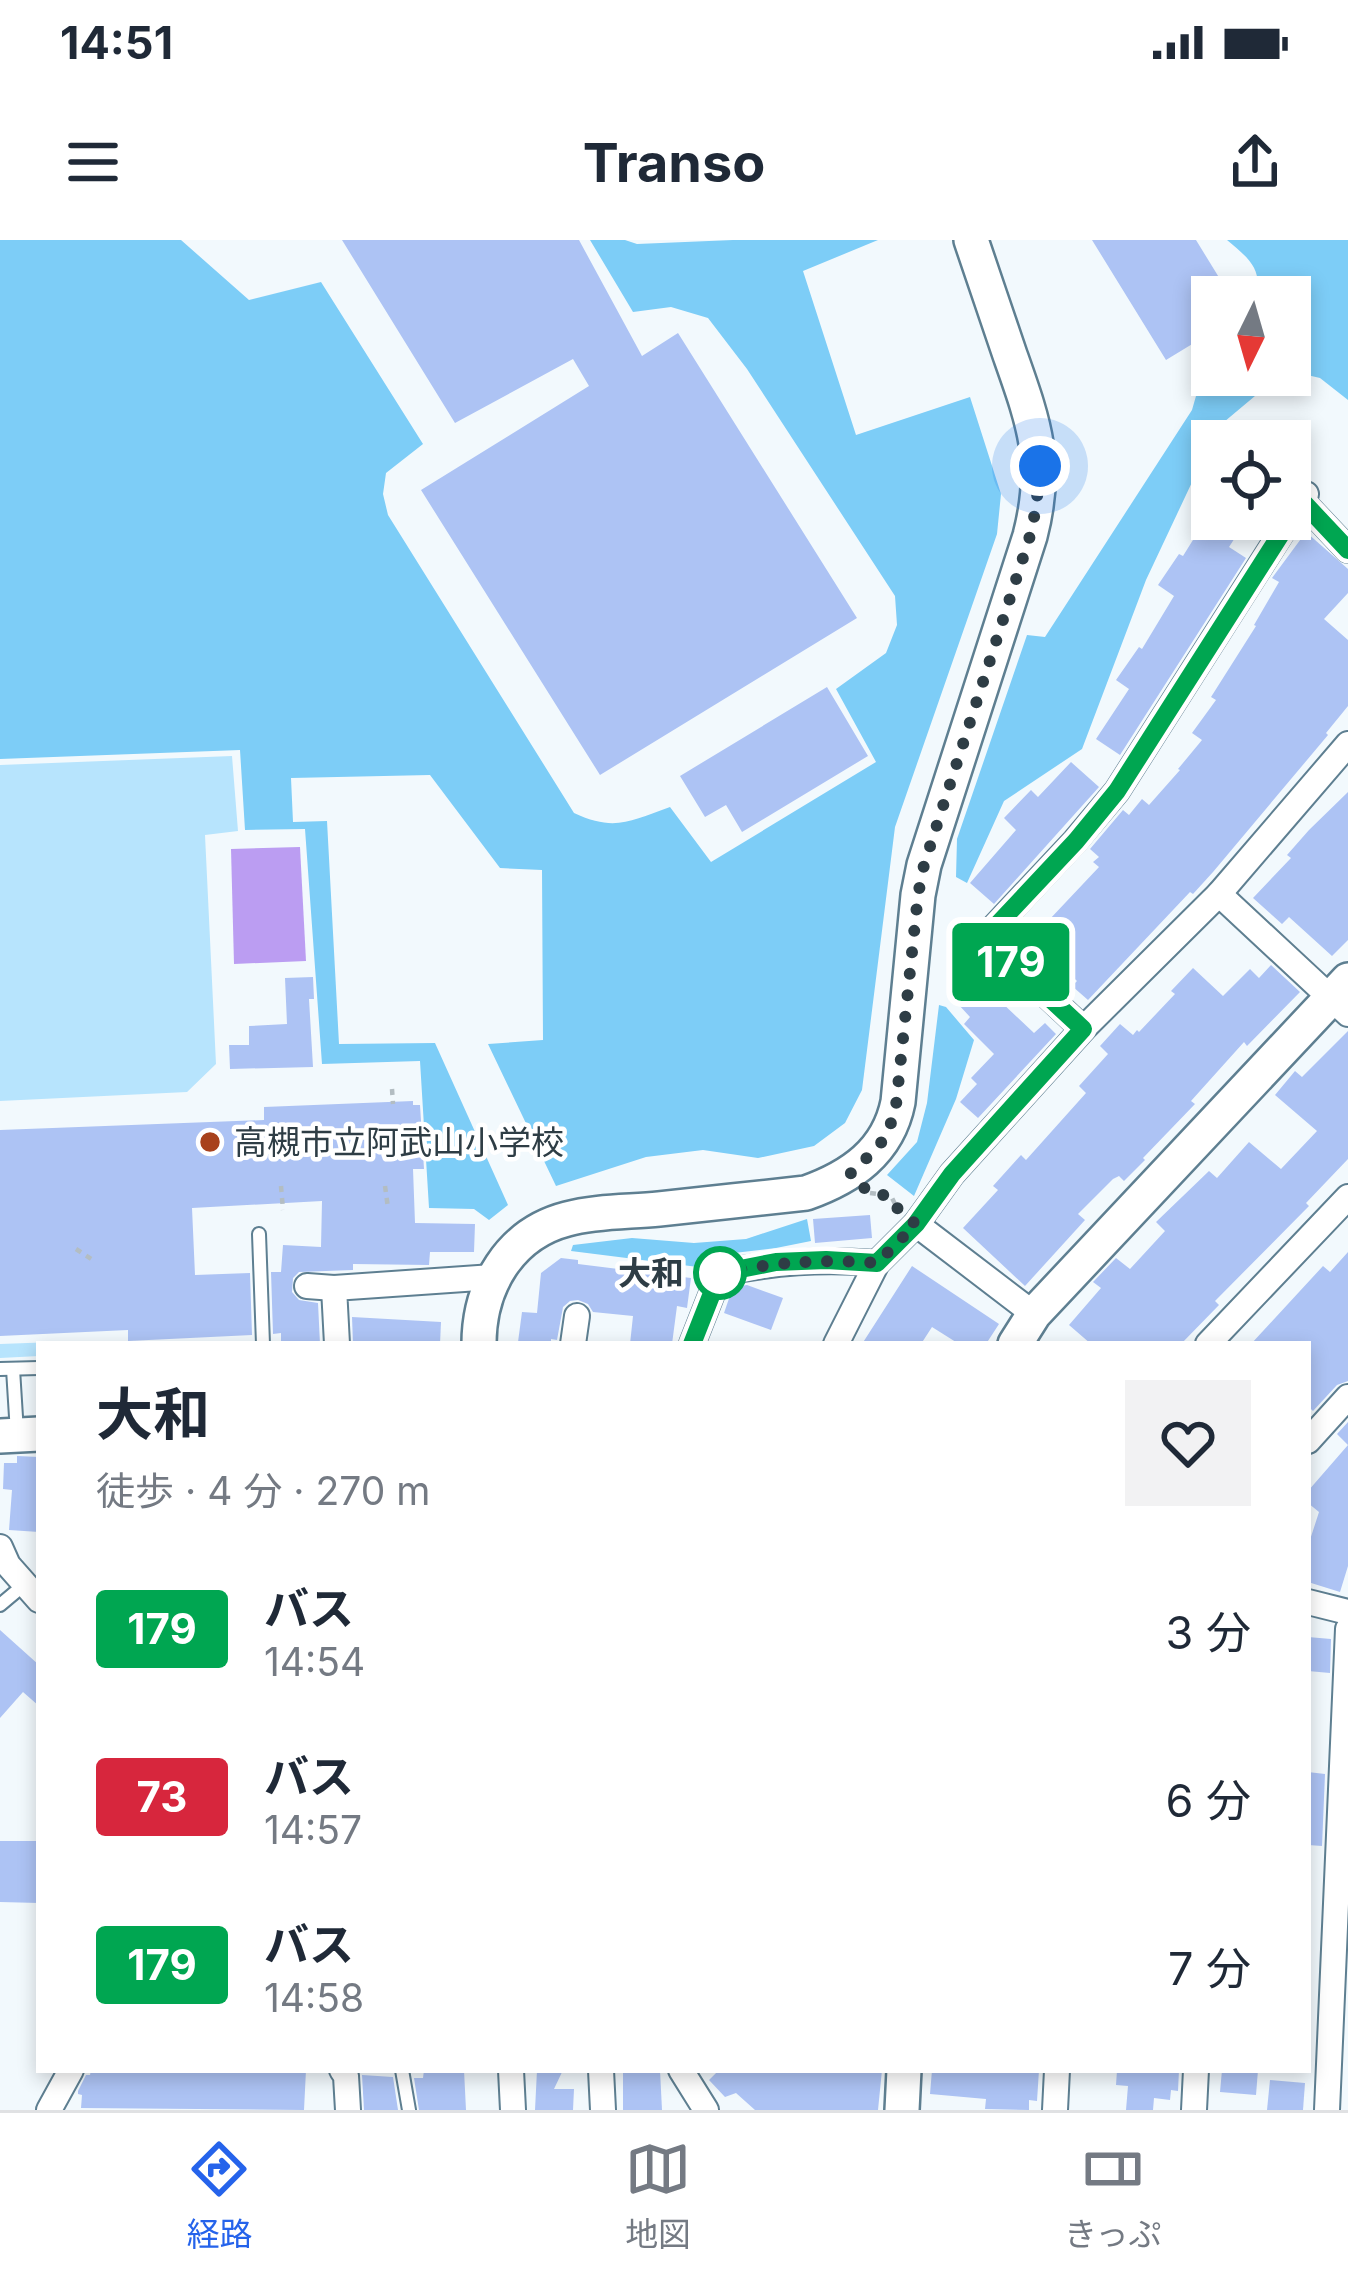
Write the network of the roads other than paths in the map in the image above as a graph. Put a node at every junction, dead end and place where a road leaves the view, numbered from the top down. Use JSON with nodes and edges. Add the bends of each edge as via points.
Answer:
{"nodes":[{"id":1,"x":971,"y":240,"type":"edge"},
{"id":2,"x":1348,"y":550,"type":"edge"},
{"id":3,"x":1348,"y":744,"type":"edge"},
{"id":4,"x":1219,"y":894,"type":"junction"},
{"id":5,"x":1342,"y":997,"type":"edge"},
{"id":6,"x":1083,"y":1029,"type":"junction"},
{"id":7,"x":1348,"y":1197,"type":"edge"},
{"id":8,"x":916,"y":1224,"type":"junction"},
{"id":9,"x":259,"y":1234,"type":"dead end"},
{"id":10,"x":877,"y":1263,"type":"junction"},
{"id":11,"x":493,"y":1277,"type":"junction"},
{"id":12,"x":308,"y":1286,"type":"dead end"},
{"id":13,"x":334,"y":1288,"type":"junction"},
{"id":14,"x":1034,"y":1314,"type":"junction"},
{"id":15,"x":577,"y":1316,"type":"dead end"},
{"id":16,"x":263,"y":1341,"type":"edge"},
{"id":17,"x":337,"y":1341,"type":"edge"},
{"id":18,"x":479,"y":1341,"type":"edge"},
{"id":19,"x":573,"y":1341,"type":"edge"},
{"id":20,"x":693,"y":1341,"type":"edge"},
{"id":21,"x":838,"y":1341,"type":"edge"},
{"id":22,"x":1017,"y":1341,"type":"edge"},
{"id":23,"x":1211,"y":1341,"type":"edge"},
{"id":24,"x":7,"y":1369,"type":"edge"},
{"id":25,"x":1348,"y":1397,"type":"edge"},
{"id":26,"x":19,"y":1435,"type":"edge"},
{"id":27,"x":1311,"y":1438,"type":"edge"},
{"id":28,"x":0,"y":1547,"type":"edge"},
{"id":29,"x":32,"y":1592,"type":"edge"},
{"id":30,"x":1311,"y":1603,"type":"edge"},
{"id":31,"x":0,"y":1605,"type":"edge"},
{"id":32,"x":1348,"y":1612,"type":"edge"},
{"id":33,"x":1348,"y":1629,"type":"edge"},
{"id":34,"x":69,"y":2073,"type":"edge"},
{"id":35,"x":348,"y":2073,"type":"edge"},
{"id":36,"x":403,"y":2073,"type":"edge"},
{"id":37,"x":511,"y":2073,"type":"edge"},
{"id":38,"x":601,"y":2073,"type":"edge"},
{"id":39,"x":683,"y":2073,"type":"edge"},
{"id":40,"x":904,"y":2073,"type":"edge"},
{"id":41,"x":1057,"y":2073,"type":"edge"},
{"id":42,"x":1196,"y":2073,"type":"edge"},
{"id":43,"x":49,"y":2110,"type":"edge"},
{"id":44,"x":348,"y":2110,"type":"edge"},
{"id":45,"x":409,"y":2110,"type":"edge"},
{"id":46,"x":513,"y":2110,"type":"edge"},
{"id":47,"x":603,"y":2110,"type":"edge"},
{"id":48,"x":706,"y":2110,"type":"edge"},
{"id":49,"x":902,"y":2110,"type":"edge"},
{"id":50,"x":1054,"y":2110,"type":"edge"},
{"id":51,"x":1194,"y":2110,"type":"edge"},
{"id":52,"x":1327,"y":2110,"type":"edge"}],
"edges":[{"from":1,"to":11,"type":"street","via":[[1040,466],[1036,508],[924,865],[895,1115],[880,1145],[833,1184],[567,1219],[531,1234]]},
{"from":2,"to":6,"type":"street","via":[[1304,497],[1117,791],[985,938]]},
{"from":3,"to":4,"type":"street"},
{"from":4,"to":5,"type":"street"},
{"from":4,"to":6,"type":"street"},
{"from":5,"to":14,"type":"street"},
{"from":6,"to":8,"type":"street"},
{"from":7,"to":23,"type":"street"},
{"from":8,"to":10,"type":"street"},
{"from":8,"to":14,"type":"street"},
{"from":9,"to":16,"type":"lane"},
{"from":10,"to":20,"type":"street","via":[[776,1262],[720,1273]]},
{"from":10,"to":21,"type":"street"},
{"from":11,"to":13,"type":"street"},
{"from":11,"to":18,"type":"street"},
{"from":12,"to":13,"type":"street"},
{"from":13,"to":17,"type":"street"},
{"from":14,"to":22,"type":"street"},
{"from":15,"to":19,"type":"street"},
{"from":24,"to":26,"type":"lane"},
{"from":25,"to":27,"type":"street"},
{"from":28,"to":29,"type":"street"},
{"from":29,"to":31,"type":"lane"},
{"from":30,"to":32,"type":"street"},
{"from":33,"to":52,"type":"street"},
{"from":34,"to":43,"type":"street"},
{"from":35,"to":44,"type":"street"},
{"from":36,"to":45,"type":"lane"},
{"from":37,"to":46,"type":"street"},
{"from":38,"to":47,"type":"street"},
{"from":39,"to":48,"type":"street"},
{"from":40,"to":49,"type":"street"},
{"from":41,"to":50,"type":"street"},
{"from":42,"to":51,"type":"street"}]}
